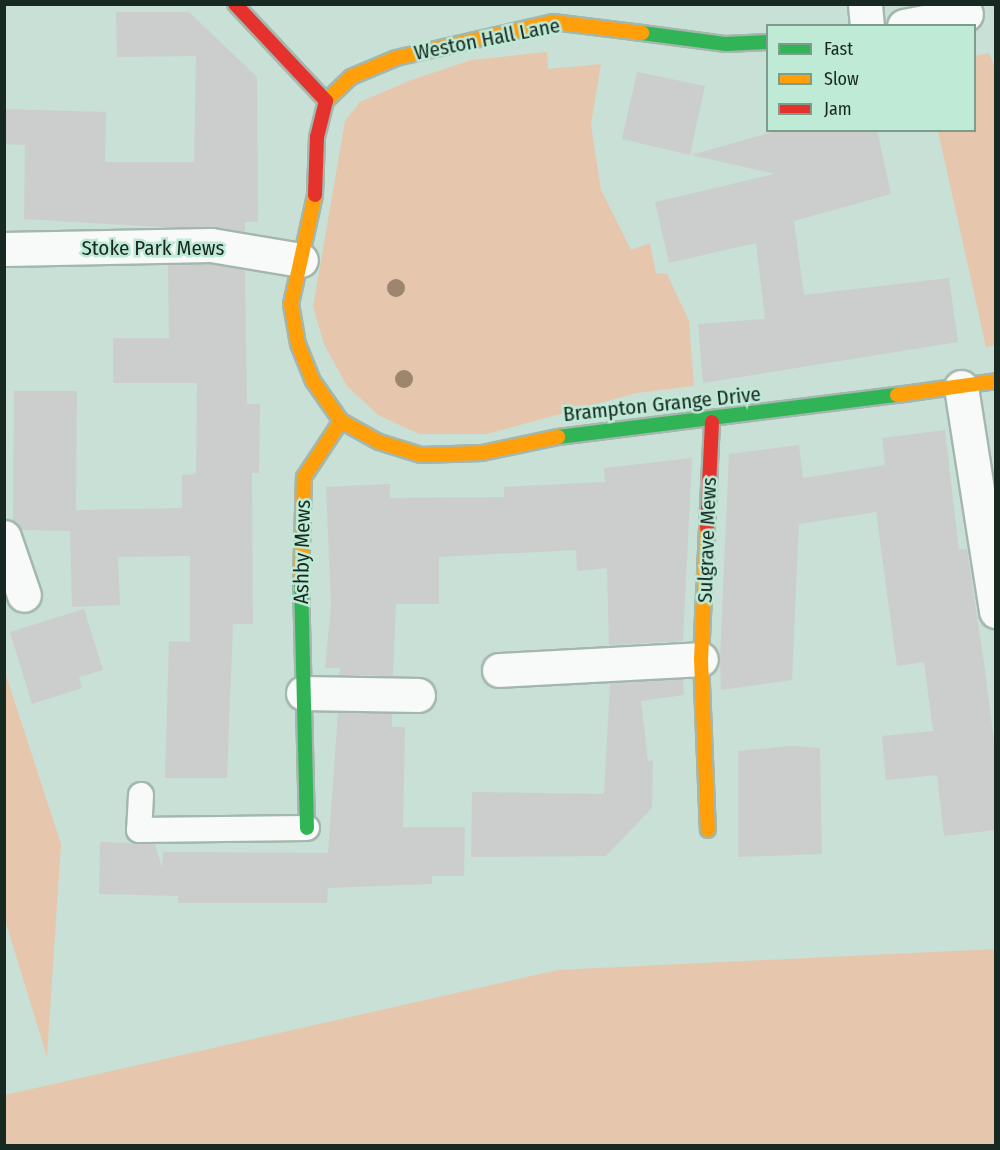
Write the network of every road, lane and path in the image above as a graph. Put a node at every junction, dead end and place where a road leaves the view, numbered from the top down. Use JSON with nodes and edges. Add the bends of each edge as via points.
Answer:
{"nodes":[{"id":1,"x":235,"y":4,"type":"edge"},
{"id":2,"x":865,"y":4,"type":"edge"},
{"id":3,"x":966,"y":14,"type":"dead end"},
{"id":4,"x":867,"y":24,"type":"edge"},
{"id":5,"x":914,"y":24,"type":"edge"},
{"id":6,"x":766,"y":42,"type":"edge"},
{"id":7,"x":327,"y":101,"type":"junction"},
{"id":8,"x":4,"y":249,"type":"edge"},
{"id":9,"x":301,"y":260,"type":"junction"},
{"id":10,"x":996,"y":381,"type":"edge"},
{"id":11,"x":961,"y":387,"type":"junction"},
{"id":12,"x":341,"y":421,"type":"junction"},
{"id":13,"x":712,"y":422,"type":"junction"},
{"id":14,"x":4,"y":537,"type":"edge"},
{"id":15,"x":24,"y":596,"type":"dead end"},
{"id":16,"x":996,"y":611,"type":"edge"},
{"id":17,"x":701,"y":659,"type":"junction"},
{"id":18,"x":499,"y":670,"type":"dead end"},
{"id":19,"x":303,"y":693,"type":"junction"},
{"id":20,"x":418,"y":695,"type":"dead end"},
{"id":21,"x":141,"y":795,"type":"dead end"},
{"id":22,"x":307,"y":828,"type":"joint"},
{"id":23,"x":708,"y":830,"type":"dead end"}],
"edges":[{"from":1,"to":7,"type":"street"},
{"from":2,"to":4,"type":"street"},
{"from":3,"to":5,"type":"street"},
{"from":6,"to":7,"type":"street","name":"Weston Hall Lane","via":[[726,44],[553,22],[396,58],[351,77]]},
{"from":7,"to":9,"type":"street","name":"Brampton Grange Drive"},
{"from":8,"to":9,"type":"street","name":"Stoke Park Mews","via":[[211,245]]},
{"from":9,"to":12,"type":"street","name":"Brampton Grange Drive","via":[[291,304],[298,344],[313,381]]},
{"from":10,"to":11,"type":"street","name":"Brampton Grange Drive"},
{"from":11,"to":13,"type":"street","name":"Brampton Grange Drive"},
{"from":11,"to":16,"type":"street"},
{"from":12,"to":13,"type":"street","name":"Brampton Grange Drive","via":[[379,442],[421,455],[451,456],[593,429]]},
{"from":12,"to":19,"type":"street","name":"Ashby Mews","via":[[304,477],[299,518]]},
{"from":13,"to":17,"type":"street","name":"Sulgrave Mews"},
{"from":14,"to":15,"type":"street"},
{"from":17,"to":18,"type":"street"},
{"from":17,"to":23,"type":"street","name":"Sulgrave Mews"},
{"from":19,"to":20,"type":"street"},
{"from":19,"to":22,"type":"street","name":"Ashby Mews"},
{"from":21,"to":22,"type":"lane","via":[[139,831]]}]}
